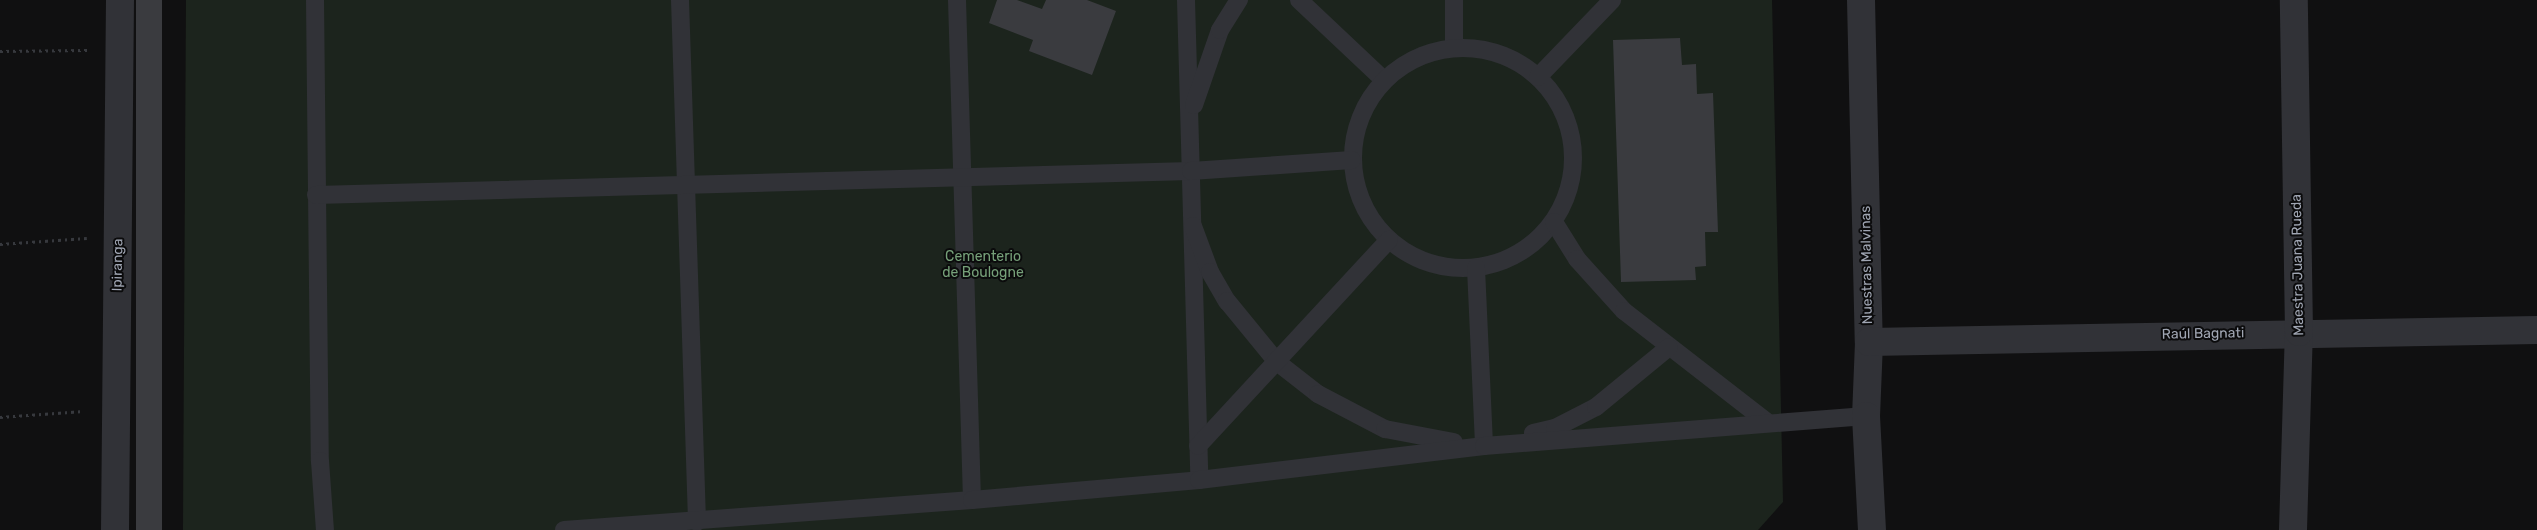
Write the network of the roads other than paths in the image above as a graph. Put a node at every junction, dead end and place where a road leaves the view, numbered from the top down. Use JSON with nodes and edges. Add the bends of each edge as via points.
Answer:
{"nodes":[{"id":1,"x":120,"y":0,"type":"edge"},
{"id":2,"x":314,"y":0,"type":"edge"},
{"id":3,"x":680,"y":0,"type":"edge"},
{"id":4,"x":957,"y":0,"type":"edge"},
{"id":5,"x":1186,"y":0,"type":"edge"},
{"id":6,"x":1239,"y":0,"type":"edge"},
{"id":7,"x":1299,"y":0,"type":"edge"},
{"id":8,"x":1454,"y":0,"type":"edge"},
{"id":9,"x":1612,"y":0,"type":"edge"},
{"id":10,"x":1860,"y":0,"type":"edge"},
{"id":11,"x":2294,"y":0,"type":"edge"},
{"id":12,"x":1454,"y":47,"type":"junction"},
{"id":13,"x":1538,"y":77,"type":"junction"},
{"id":14,"x":1384,"y":80,"type":"junction"},
{"id":15,"x":1190,"y":117,"type":"junction"},
{"id":16,"x":1352,"y":160,"type":"junction"},
{"id":17,"x":1191,"y":171,"type":"junction"},
{"id":18,"x":961,"y":178,"type":"junction"},
{"id":19,"x":686,"y":185,"type":"junction"},
{"id":20,"x":316,"y":195,"type":"junction"},
{"id":21,"x":1554,"y":222,"type":"junction"},
{"id":22,"x":1192,"y":226,"type":"junction"},
{"id":23,"x":1389,"y":240,"type":"junction"},
{"id":24,"x":1476,"y":268,"type":"junction"},
{"id":25,"x":2537,"y":330,"type":"edge"},
{"id":26,"x":2299,"y":332,"type":"junction"},
{"id":27,"x":1869,"y":342,"type":"junction"},
{"id":28,"x":1669,"y":347,"type":"junction"},
{"id":29,"x":1277,"y":362,"type":"junction"},
{"id":30,"x":1866,"y":416,"type":"junction"},
{"id":31,"x":1766,"y":421,"type":"junction"},
{"id":32,"x":1198,"y":446,"type":"junction"},
{"id":33,"x":1484,"y":446,"type":"junction"},
{"id":34,"x":1199,"y":480,"type":"junction"},
{"id":35,"x":972,"y":500,"type":"junction"},
{"id":36,"x":697,"y":522,"type":"junction"},
{"id":37,"x":116,"y":530,"type":"edge"},
{"id":38,"x":325,"y":530,"type":"edge"},
{"id":39,"x":564,"y":530,"type":"edge"},
{"id":40,"x":1872,"y":530,"type":"edge"},
{"id":41,"x":2293,"y":530,"type":"edge"}],
"edges":[{"from":1,"to":37,"type":"street","name":"Ipiranga"},
{"from":2,"to":20,"type":"lane"},
{"from":3,"to":19,"type":"lane"},
{"from":4,"to":18,"type":"lane"},
{"from":5,"to":15,"type":"lane"},
{"from":6,"to":15,"type":"lane","via":[[1220,30]]},
{"from":7,"to":14,"type":"lane"},
{"from":8,"to":12,"type":"lane"},
{"from":9,"to":13,"type":"lane"},
{"from":10,"to":27,"type":"street","name":"Nuestras Malvinas"},
{"from":11,"to":26,"type":"street","name":"Maestra Juana Rueda"},
{"from":12,"to":13,"type":"lane","via":[[1492,52],[1513,59]]},
{"from":12,"to":14,"type":"lane","via":[[1428,52]]},
{"from":13,"to":21,"type":"lane","via":[[1558,102],[1570,131],[1574,162],[1568,193]]},
{"from":14,"to":16,"type":"lane","via":[[1366,103],[1356,131]]},
{"from":15,"to":17,"type":"lane"},
{"from":16,"to":17,"type":"lane"},
{"from":16,"to":23,"type":"lane","via":[[1357,190],[1366,210]]},
{"from":17,"to":18,"type":"lane"},
{"from":17,"to":22,"type":"lane"},
{"from":18,"to":19,"type":"lane"},
{"from":18,"to":35,"type":"lane"},
{"from":19,"to":20,"type":"lane"},
{"from":19,"to":36,"type":"lane"},
{"from":20,"to":38,"type":"lane","via":[[322,526]]},
{"from":21,"to":24,"type":"lane","via":[[1533,244],[1506,260]]},
{"from":21,"to":28,"type":"lane","via":[[1576,259],[1624,311]]},
{"from":22,"to":29,"type":"lane","via":[[1218,286],[1251,334]]},
{"from":22,"to":32,"type":"lane"},
{"from":23,"to":24,"type":"lane","via":[[1415,258],[1445,267]]},
{"from":23,"to":29,"type":"lane"},
{"from":24,"to":33,"type":"lane"},
{"from":25,"to":26,"type":"street","name":"Raúl Bagnati"},
{"from":26,"to":27,"type":"street","name":"Raúl Bagnati"},
{"from":26,"to":41,"type":"street","name":"Maestra Juana Rueda"},
{"from":27,"to":30,"type":"street","name":"Nuestras Malvinas"},
{"from":28,"to":31,"type":"lane"},
{"from":28,"to":33,"type":"lane","via":[[1596,407],[1555,428]]},
{"from":29,"to":32,"type":"lane"},
{"from":29,"to":33,"type":"lane","via":[[1318,394],[1385,429],[1424,439]]},
{"from":30,"to":31,"type":"lane"},
{"from":30,"to":40,"type":"street","name":"Nuestras Malvinas"},
{"from":31,"to":33,"type":"lane"},
{"from":32,"to":34,"type":"lane"},
{"from":33,"to":34,"type":"lane"},
{"from":34,"to":35,"type":"lane"},
{"from":35,"to":36,"type":"lane"},
{"from":36,"to":39,"type":"lane"}]}
